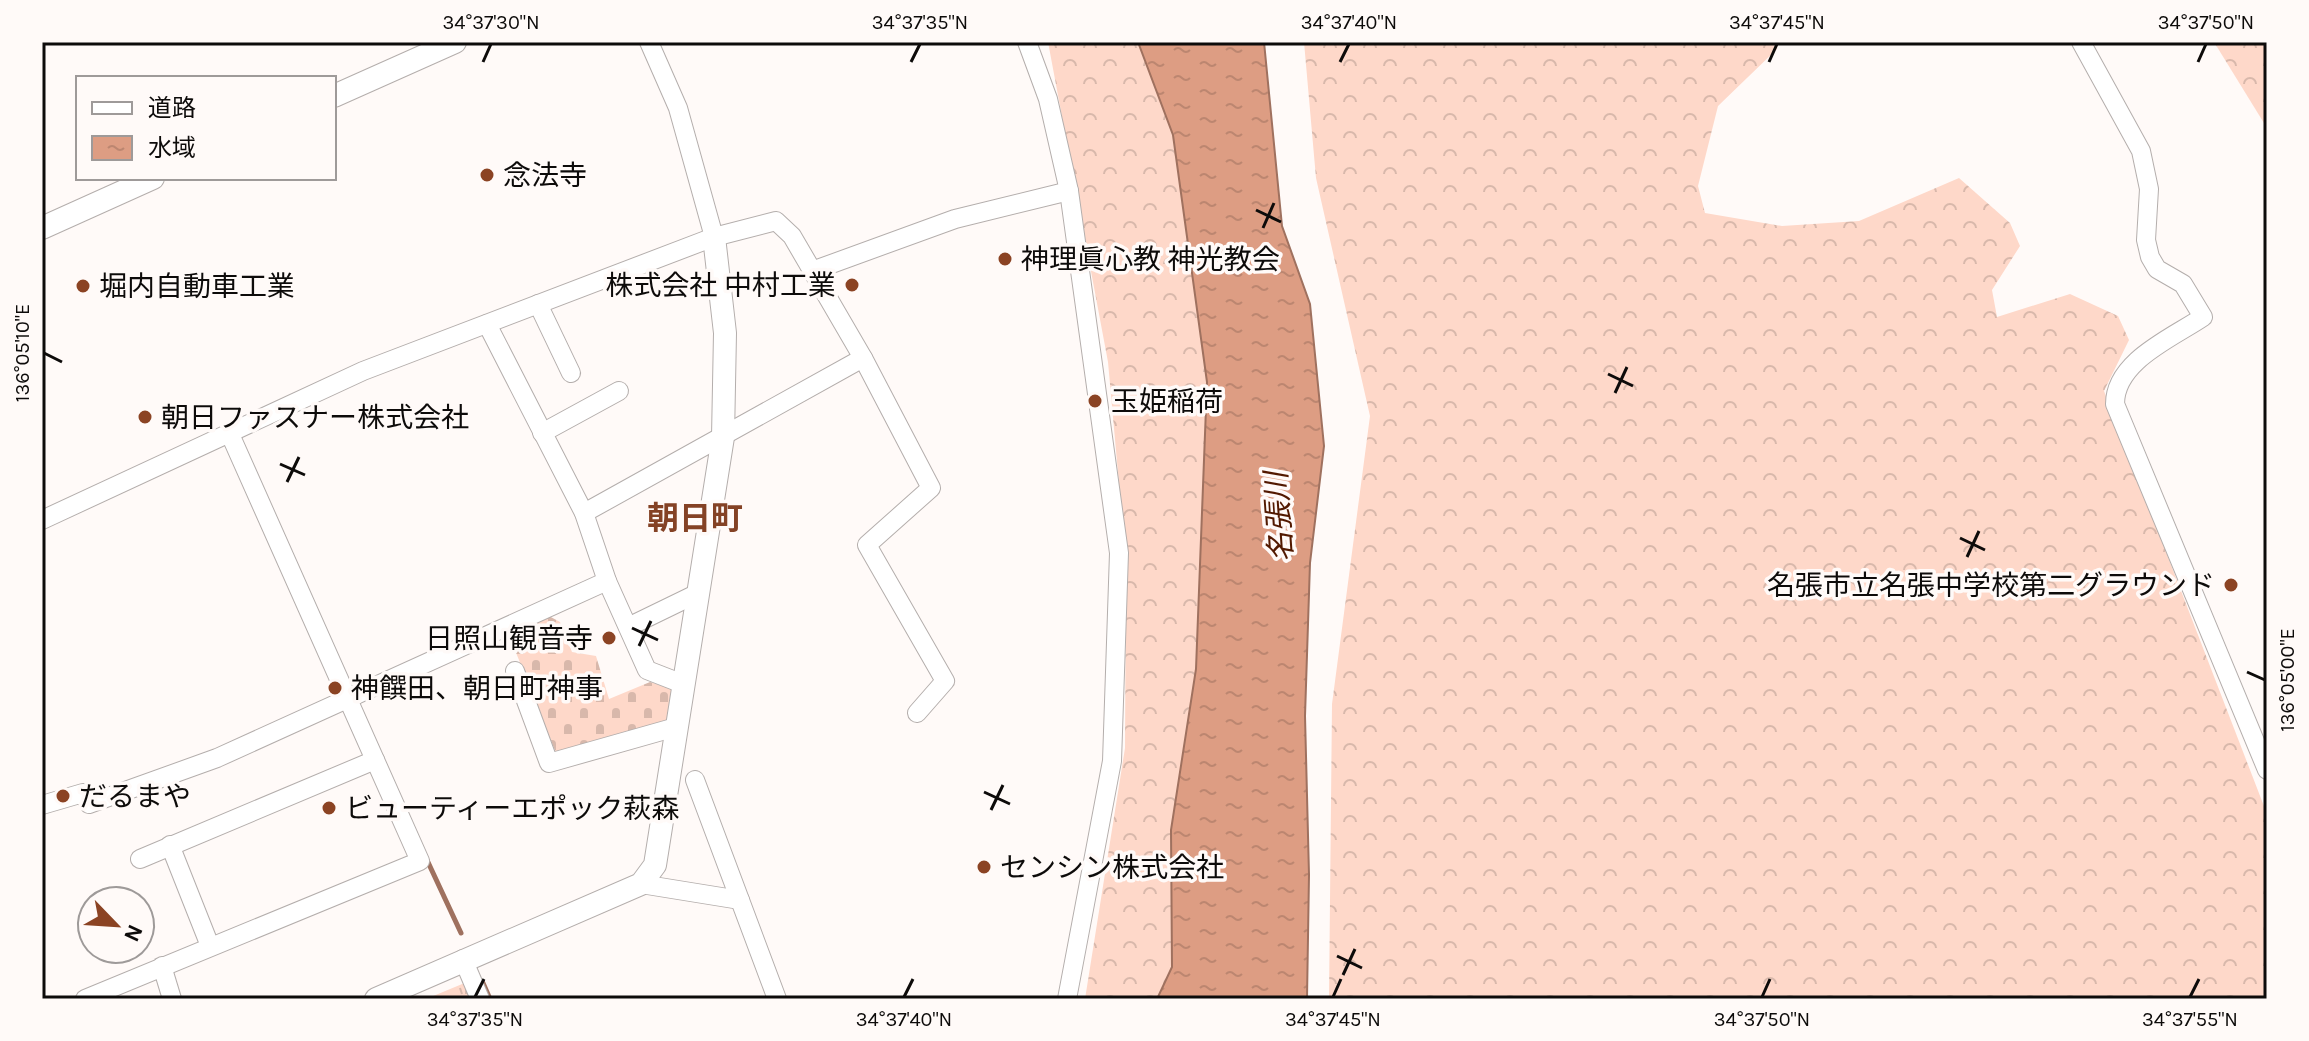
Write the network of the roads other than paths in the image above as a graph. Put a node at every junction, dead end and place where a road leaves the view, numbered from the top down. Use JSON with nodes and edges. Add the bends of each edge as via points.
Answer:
{"nodes":[{"id":1,"x":455,"y":42,"type":"edge"},
{"id":2,"x":649,"y":42,"type":"edge"},
{"id":3,"x":1027,"y":42,"type":"edge"},
{"id":4,"x":2081,"y":42,"type":"edge"},
{"id":5,"x":336,"y":95,"type":"edge"},
{"id":6,"x":149,"y":180,"type":"edge"},
{"id":7,"x":1069,"y":191,"type":"junction"},
{"id":8,"x":42,"y":228,"type":"edge"},
{"id":9,"x":714,"y":237,"type":"junction"},
{"id":10,"x":812,"y":271,"type":"junction"},
{"id":11,"x":538,"y":304,"type":"junction"},
{"id":12,"x":487,"y":324,"type":"junction"},
{"id":13,"x":863,"y":358,"type":"junction"},
{"id":14,"x":571,"y":373,"type":"dead end"},
{"id":15,"x":619,"y":391,"type":"dead end"},
{"id":16,"x":229,"y":432,"type":"junction"},
{"id":17,"x":542,"y":433,"type":"junction"},
{"id":18,"x":723,"y":437,"type":"junction"},
{"id":19,"x":584,"y":513,"type":"junction"},
{"id":20,"x":42,"y":520,"type":"edge"},
{"id":21,"x":607,"y":581,"type":"junction"},
{"id":22,"x":698,"y":593,"type":"junction"},
{"id":23,"x":628,"y":627,"type":"junction"},
{"id":24,"x":515,"y":671,"type":"dead end"},
{"id":25,"x":683,"y":684,"type":"junction"},
{"id":26,"x":349,"y":698,"type":"junction"},
{"id":27,"x":917,"y":713,"type":"dead end"},
{"id":28,"x":676,"y":727,"type":"junction"},
{"id":29,"x":375,"y":760,"type":"junction"},
{"id":30,"x":2267,"y":770,"type":"edge"},
{"id":31,"x":695,"y":780,"type":"dead end"},
{"id":32,"x":42,"y":805,"type":"edge"},
{"id":33,"x":170,"y":845,"type":"junction"},
{"id":34,"x":140,"y":859,"type":"dead end"},
{"id":35,"x":641,"y":884,"type":"junction"},
{"id":36,"x":740,"y":900,"type":"junction"},
{"id":37,"x":210,"y":946,"type":"junction"},
{"id":38,"x":463,"y":959,"type":"junction"},
{"id":39,"x":162,"y":966,"type":"junction"},
{"id":40,"x":85,"y":999,"type":"edge"},
{"id":41,"x":172,"y":999,"type":"edge"},
{"id":42,"x":376,"y":999,"type":"edge"},
{"id":43,"x":480,"y":999,"type":"edge"},
{"id":44,"x":777,"y":999,"type":"edge"},
{"id":45,"x":1067,"y":999,"type":"edge"}],
"edges":[{"from":1,"to":5,"type":"street"},
{"from":2,"to":9,"type":"street","via":[[682,120]]},
{"from":3,"to":7,"type":"street","via":[[1048,99]]},
{"from":4,"to":30,"type":"street","via":[[2141,151],[2149,189],[2150,257],[2157,269],[2183,284],[2203,317],[2126,371],[2115,404]]},
{"from":6,"to":8,"type":"street"},
{"from":7,"to":10,"type":"street","via":[[955,219]]},
{"from":7,"to":45,"type":"street","via":[[1112,492],[1119,578],[1112,761]]},
{"from":9,"to":10,"type":"street","via":[[776,221],[785,226]]},
{"from":9,"to":11,"type":"street"},
{"from":9,"to":18,"type":"street","via":[[725,333]]},
{"from":10,"to":13,"type":"street"},
{"from":11,"to":12,"type":"street"},
{"from":11,"to":14,"type":"street"},
{"from":12,"to":16,"type":"street","via":[[363,371]]},
{"from":12,"to":17,"type":"street"},
{"from":13,"to":18,"type":"street"},
{"from":13,"to":27,"type":"street","via":[[931,488],[867,545],[945,681]]},
{"from":15,"to":17,"type":"street"},
{"from":16,"to":20,"type":"street"},
{"from":16,"to":26,"type":"street"},
{"from":17,"to":19,"type":"street"},
{"from":18,"to":19,"type":"street"},
{"from":18,"to":22,"type":"street"},
{"from":19,"to":21,"type":"street"},
{"from":21,"to":23,"type":"street"},
{"from":21,"to":26,"type":"street"},
{"from":22,"to":23,"type":"street"},
{"from":22,"to":25,"type":"street"},
{"from":23,"to":25,"type":"street","via":[[647,670]]},
{"from":24,"to":28,"type":"street","via":[[549,763]]},
{"from":25,"to":28,"type":"street"},
{"from":26,"to":29,"type":"street"},
{"from":26,"to":32,"type":"street","via":[[119,796],[89,804],[83,793]]},
{"from":28,"to":35,"type":"street","via":[[660,847]]},
{"from":29,"to":33,"type":"street"},
{"from":29,"to":37,"type":"street","via":[[420,861]]},
{"from":31,"to":36,"type":"street"},
{"from":33,"to":34,"type":"street"},
{"from":33,"to":37,"type":"street"},
{"from":35,"to":36,"type":"street"},
{"from":35,"to":38,"type":"street"},
{"from":36,"to":44,"type":"street"},
{"from":37,"to":39,"type":"street"},
{"from":38,"to":42,"type":"street"},
{"from":38,"to":43,"type":"street"},
{"from":39,"to":40,"type":"street"},
{"from":39,"to":41,"type":"street"}]}
